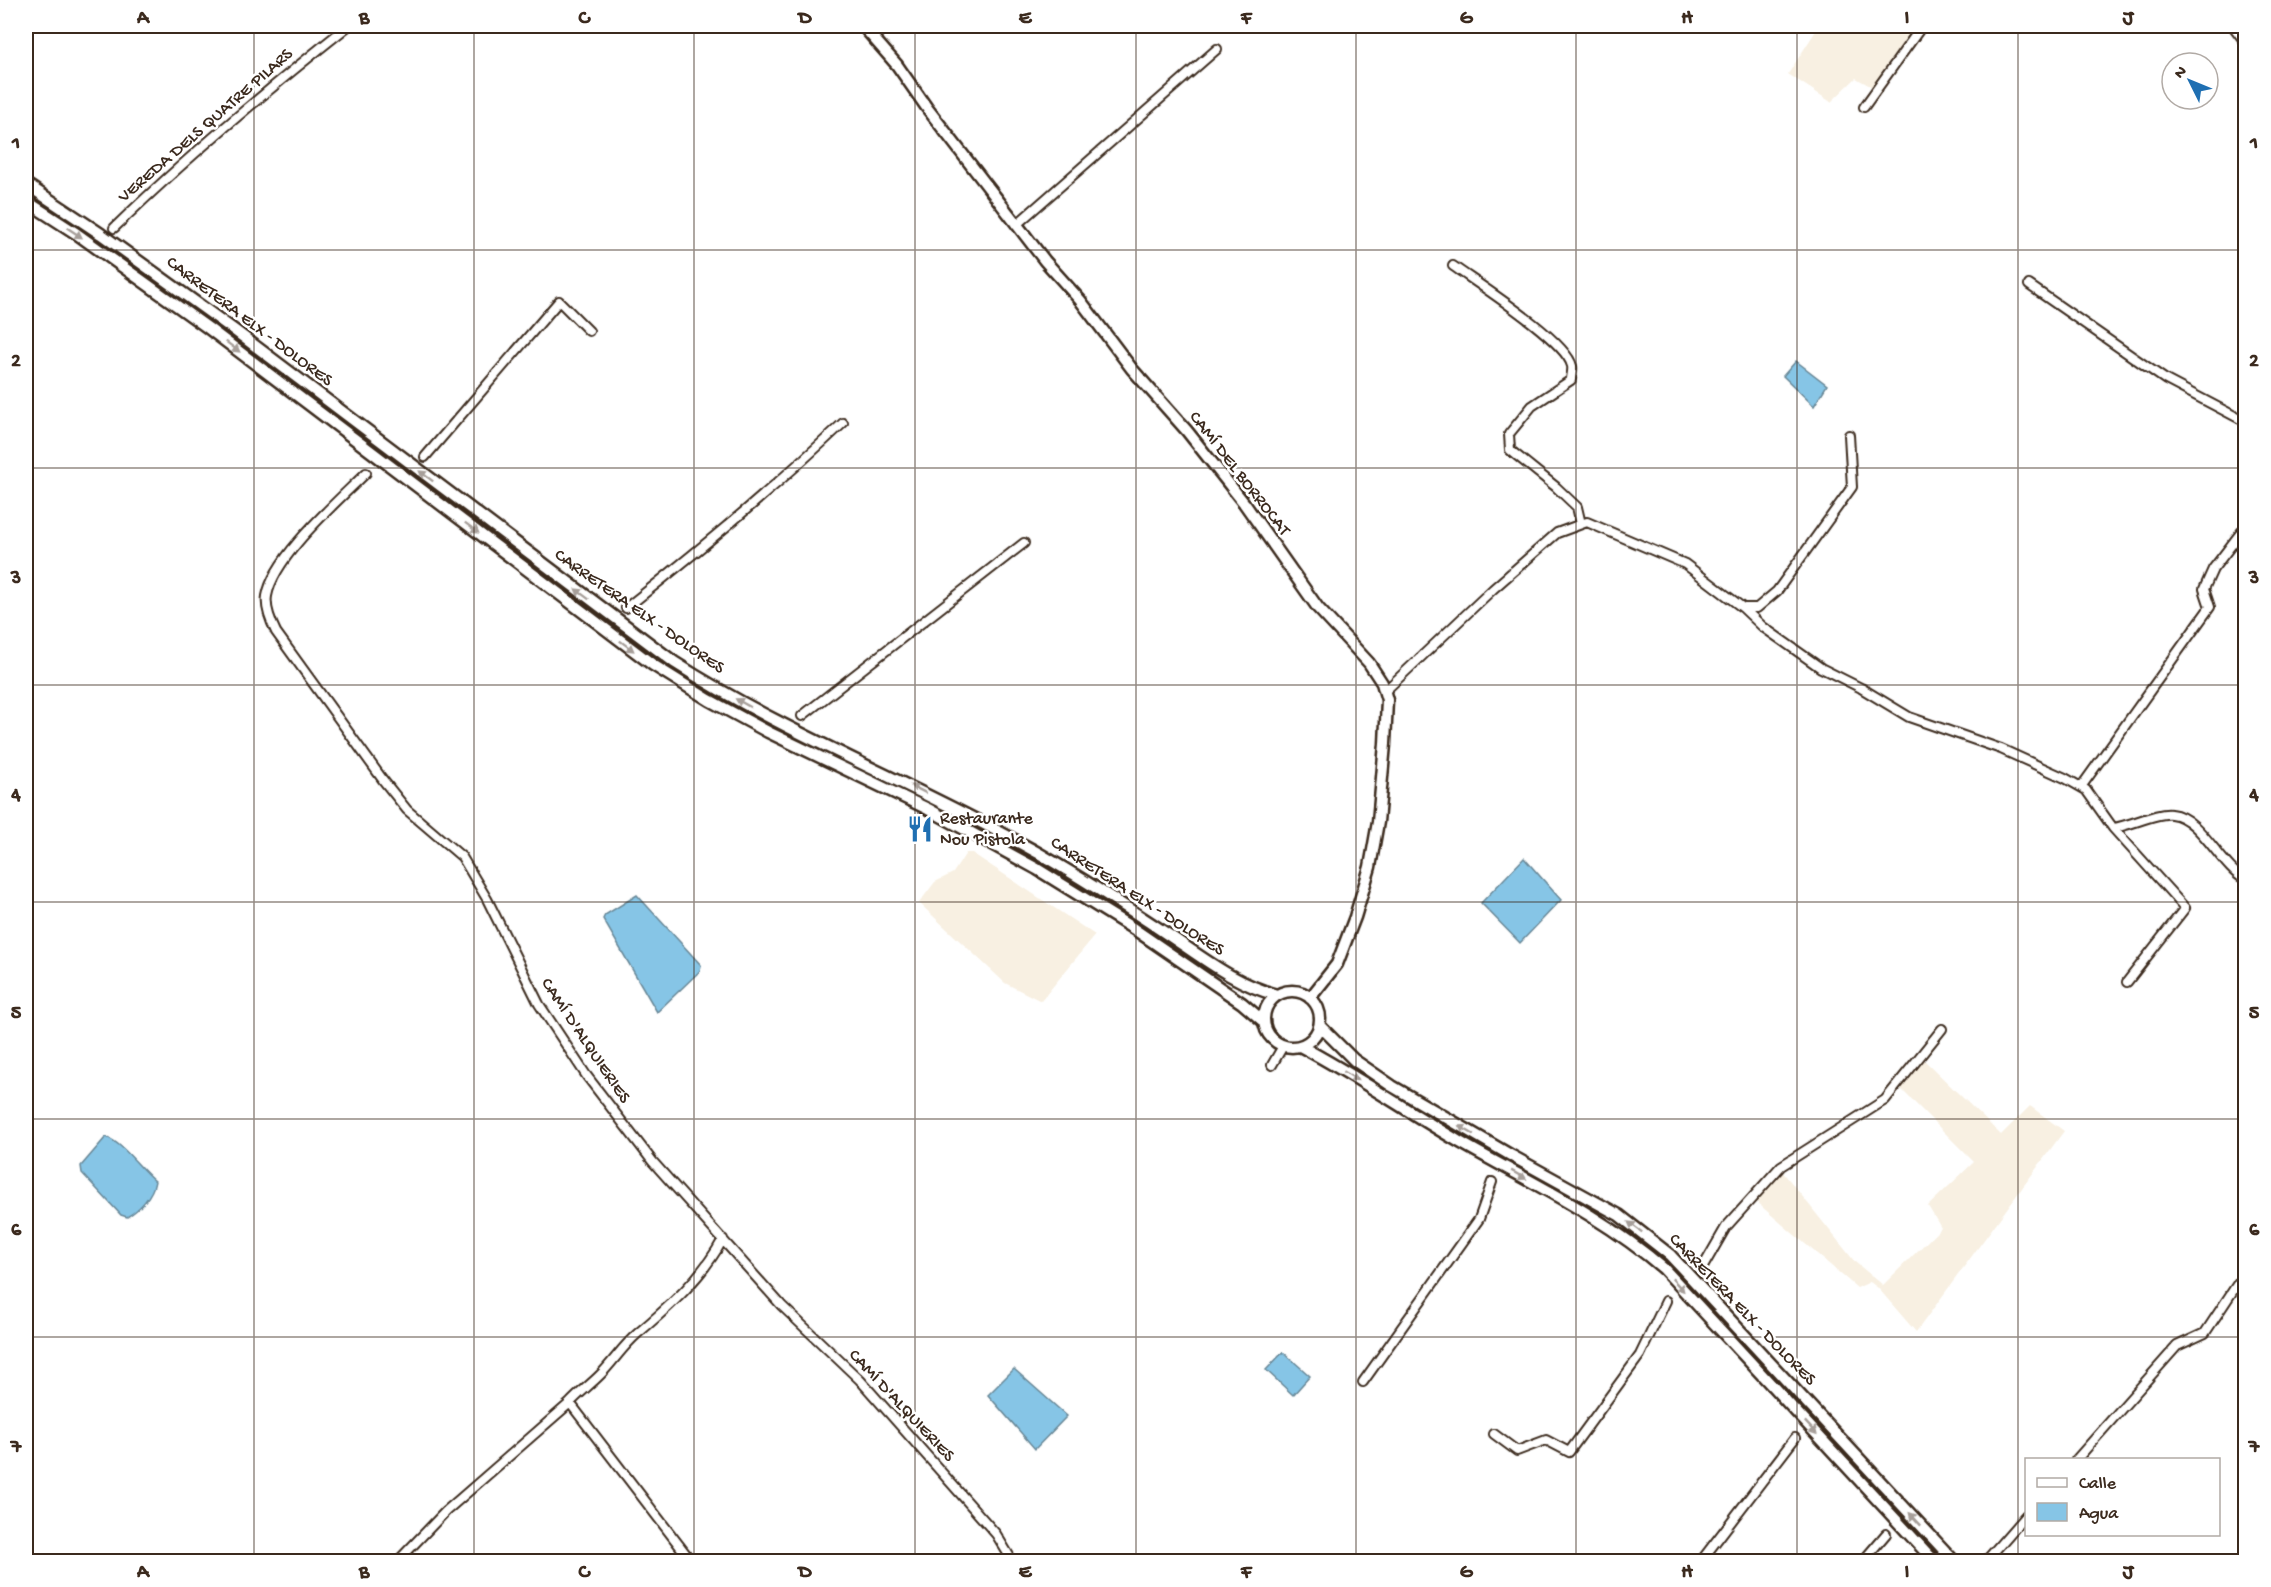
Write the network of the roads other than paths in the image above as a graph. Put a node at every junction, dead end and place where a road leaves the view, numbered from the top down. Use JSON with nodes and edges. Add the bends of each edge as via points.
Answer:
{"nodes":[{"id":1,"x":348,"y":26,"type":"edge"},
{"id":2,"x":863,"y":26,"type":"edge"},
{"id":3,"x":1922,"y":26,"type":"edge"},
{"id":4,"x":2233,"y":26,"type":"edge"},
{"id":5,"x":2246,"y":43,"type":"edge"},
{"id":6,"x":1217,"y":49,"type":"dead end"},
{"id":7,"x":1864,"y":107,"type":"dead end"},
{"id":8,"x":26,"y":184,"type":"edge"},
{"id":9,"x":26,"y":201,"type":"edge"},
{"id":10,"x":1016,"y":225,"type":"junction"},
{"id":11,"x":114,"y":228,"type":"dead end"},
{"id":12,"x":1453,"y":266,"type":"dead end"},
{"id":13,"x":2029,"y":285,"type":"dead end"},
{"id":14,"x":589,"y":331,"type":"dead end"},
{"id":15,"x":2246,"y":422,"type":"edge"},
{"id":16,"x":843,"y":423,"type":"dead end"},
{"id":17,"x":1849,"y":435,"type":"dead end"},
{"id":18,"x":425,"y":457,"type":"dead end"},
{"id":19,"x":366,"y":473,"type":"dead end"},
{"id":20,"x":1581,"y":524,"type":"junction"},
{"id":21,"x":2246,"y":526,"type":"edge"},
{"id":22,"x":1024,"y":543,"type":"dead end"},
{"id":23,"x":626,"y":608,"type":"dead end"},
{"id":24,"x":1743,"y":608,"type":"junction"},
{"id":25,"x":1385,"y":691,"type":"junction"},
{"id":26,"x":802,"y":716,"type":"dead end"},
{"id":27,"x":2081,"y":787,"type":"junction"},
{"id":28,"x":2113,"y":828,"type":"junction"},
{"id":29,"x":2246,"y":880,"type":"edge"},
{"id":30,"x":2127,"y":982,"type":"dead end"},
{"id":31,"x":1277,"y":995,"type":"junction"},
{"id":32,"x":1310,"y":998,"type":"junction"},
{"id":33,"x":1263,"y":1021,"type":"junction"},
{"id":34,"x":1320,"y":1026,"type":"junction"},
{"id":35,"x":1942,"y":1029,"type":"dead end"},
{"id":36,"x":1283,"y":1046,"type":"junction"},
{"id":37,"x":1300,"y":1046,"type":"junction"},
{"id":38,"x":1272,"y":1065,"type":"dead end"},
{"id":39,"x":1492,"y":1182,"type":"dead end"},
{"id":40,"x":723,"y":1239,"type":"junction"},
{"id":41,"x":1703,"y":1267,"type":"dead end"},
{"id":42,"x":2246,"y":1271,"type":"edge"},
{"id":43,"x":1666,"y":1301,"type":"dead end"},
{"id":44,"x":1363,"y":1382,"type":"dead end"},
{"id":45,"x":570,"y":1403,"type":"junction"},
{"id":46,"x":1494,"y":1434,"type":"dead end"},
{"id":47,"x":1795,"y":1438,"type":"dead end"},
{"id":48,"x":2078,"y":1458,"type":"edge"},
{"id":49,"x":2025,"y":1516,"type":"edge"},
{"id":50,"x":1886,"y":1534,"type":"dead end"},
{"id":51,"x":1701,"y":1561,"type":"edge"},
{"id":52,"x":398,"y":1562,"type":"edge"},
{"id":53,"x":692,"y":1562,"type":"edge"},
{"id":54,"x":1013,"y":1562,"type":"edge"},
{"id":55,"x":1862,"y":1562,"type":"edge"},
{"id":56,"x":1935,"y":1562,"type":"edge"},
{"id":57,"x":1955,"y":1562,"type":"edge"},
{"id":58,"x":1985,"y":1562,"type":"edge"}],
"edges":[{"from":1,"to":11,"type":"street","name":"VEREDA DELS QUATRE PILARS","via":[[178,166]]},
{"from":2,"to":10,"type":"main road","name":"CAMÍ DEL BORROCAT","via":[[897,65]]},
{"from":3,"to":7,"type":"street"},
{"from":4,"to":5,"type":"street"},
{"from":6,"to":10,"type":"street"},
{"from":31,"to":8,"type":"main road","name":"CARRETERA ELX - DOLORES","one_way":true,"via":[[1230,977],[1041,854],[750,707],[674,662],[234,330]]},
{"from":9,"to":33,"type":"main road","name":"CARRETERA ELX - DOLORES","one_way":true,"via":[[208,328],[653,665],[768,732],[928,809],[1037,869],[1134,929]]},
{"from":10,"to":25,"type":"main road","name":"CAMÍ DEL BORROCAT","via":[[1187,431],[1318,608],[1369,663]]},
{"from":12,"to":20,"type":"street","via":[[1546,334],[1563,349],[1572,365],[1571,380],[1532,406],[1509,434],[1510,450],[1577,507]]},
{"from":13,"to":15,"type":"street","via":[[2166,380]]},
{"from":14,"to":18,"type":"street","via":[[558,301]]},
{"from":16,"to":23,"type":"street","via":[[780,482]]},
{"from":17,"to":24,"type":"street","via":[[1852,487],[1777,591],[1757,608]]},
{"from":19,"to":40,"type":"street","name":"CAMÍ D'ALQUIERIES","via":[[314,525],[278,569],[266,597],[276,632],[407,810],[462,857],[539,1004],[586,1075],[653,1162]]},
{"from":20,"to":24,"type":"street","via":[[1587,522],[1685,564]]},
{"from":20,"to":25,"type":"street","via":[[1557,533]]},
{"from":21,"to":27,"type":"street","via":[[2213,569],[2204,589],[2210,607]]},
{"from":22,"to":26,"type":"street"},
{"from":24,"to":27,"type":"street","via":[[1821,668],[1909,717],[2001,749]]},
{"from":25,"to":32,"type":"main road","name":"CAMÍ DEL BORROCAT","via":[[1385,744],[1370,867],[1336,964]]},
{"from":27,"to":28,"type":"street"},
{"from":28,"to":29,"type":"street","via":[[2169,813],[2184,817]]},
{"from":28,"to":30,"type":"street","via":[[2185,908]]},
{"from":31,"to":32,"type":"main road","via":[[1297,991]]},
{"from":31,"to":33,"type":"main road","via":[[1266,1007]]},
{"from":32,"to":34,"type":"main road","via":[[1320,1013]]},
{"from":33,"to":36,"type":"main road","via":[[1270,1038]]},
{"from":34,"to":37,"type":"main road","via":[[1313,1038]]},
{"from":57,"to":34,"type":"main road","name":"CARRETERA ELX - DOLORES","one_way":true,"via":[[1670,1256],[1619,1215],[1392,1086],[1354,1060]]},
{"from":35,"to":41,"type":"street","via":[[1885,1100],[1781,1166],[1726,1227]]},
{"from":36,"to":37,"type":"main road"},
{"from":36,"to":38,"type":"street"},
{"from":37,"to":56,"type":"main road","name":"CARRETERA ELX - DOLORES","one_way":true,"via":[[1458,1142],[1599,1219],[1636,1245],[1664,1269]]},
{"from":39,"to":44,"type":"street","via":[[1479,1219]]},
{"from":40,"to":45,"type":"street","via":[[698,1277]]},
{"from":40,"to":54,"type":"street","name":"CAMÍ D'ALQUIERIES","via":[[782,1306],[860,1380],[996,1534]]},
{"from":42,"to":48,"type":"street","via":[[2205,1333],[2177,1346]]},
{"from":43,"to":46,"type":"street","via":[[1640,1355],[1569,1452],[1546,1440],[1517,1451]]},
{"from":45,"to":52,"type":"street","via":[[446,1511]]},
{"from":45,"to":53,"type":"street"},
{"from":47,"to":51,"type":"street"},
{"from":49,"to":58,"type":"street"},
{"from":50,"to":55,"type":"street"}]}
